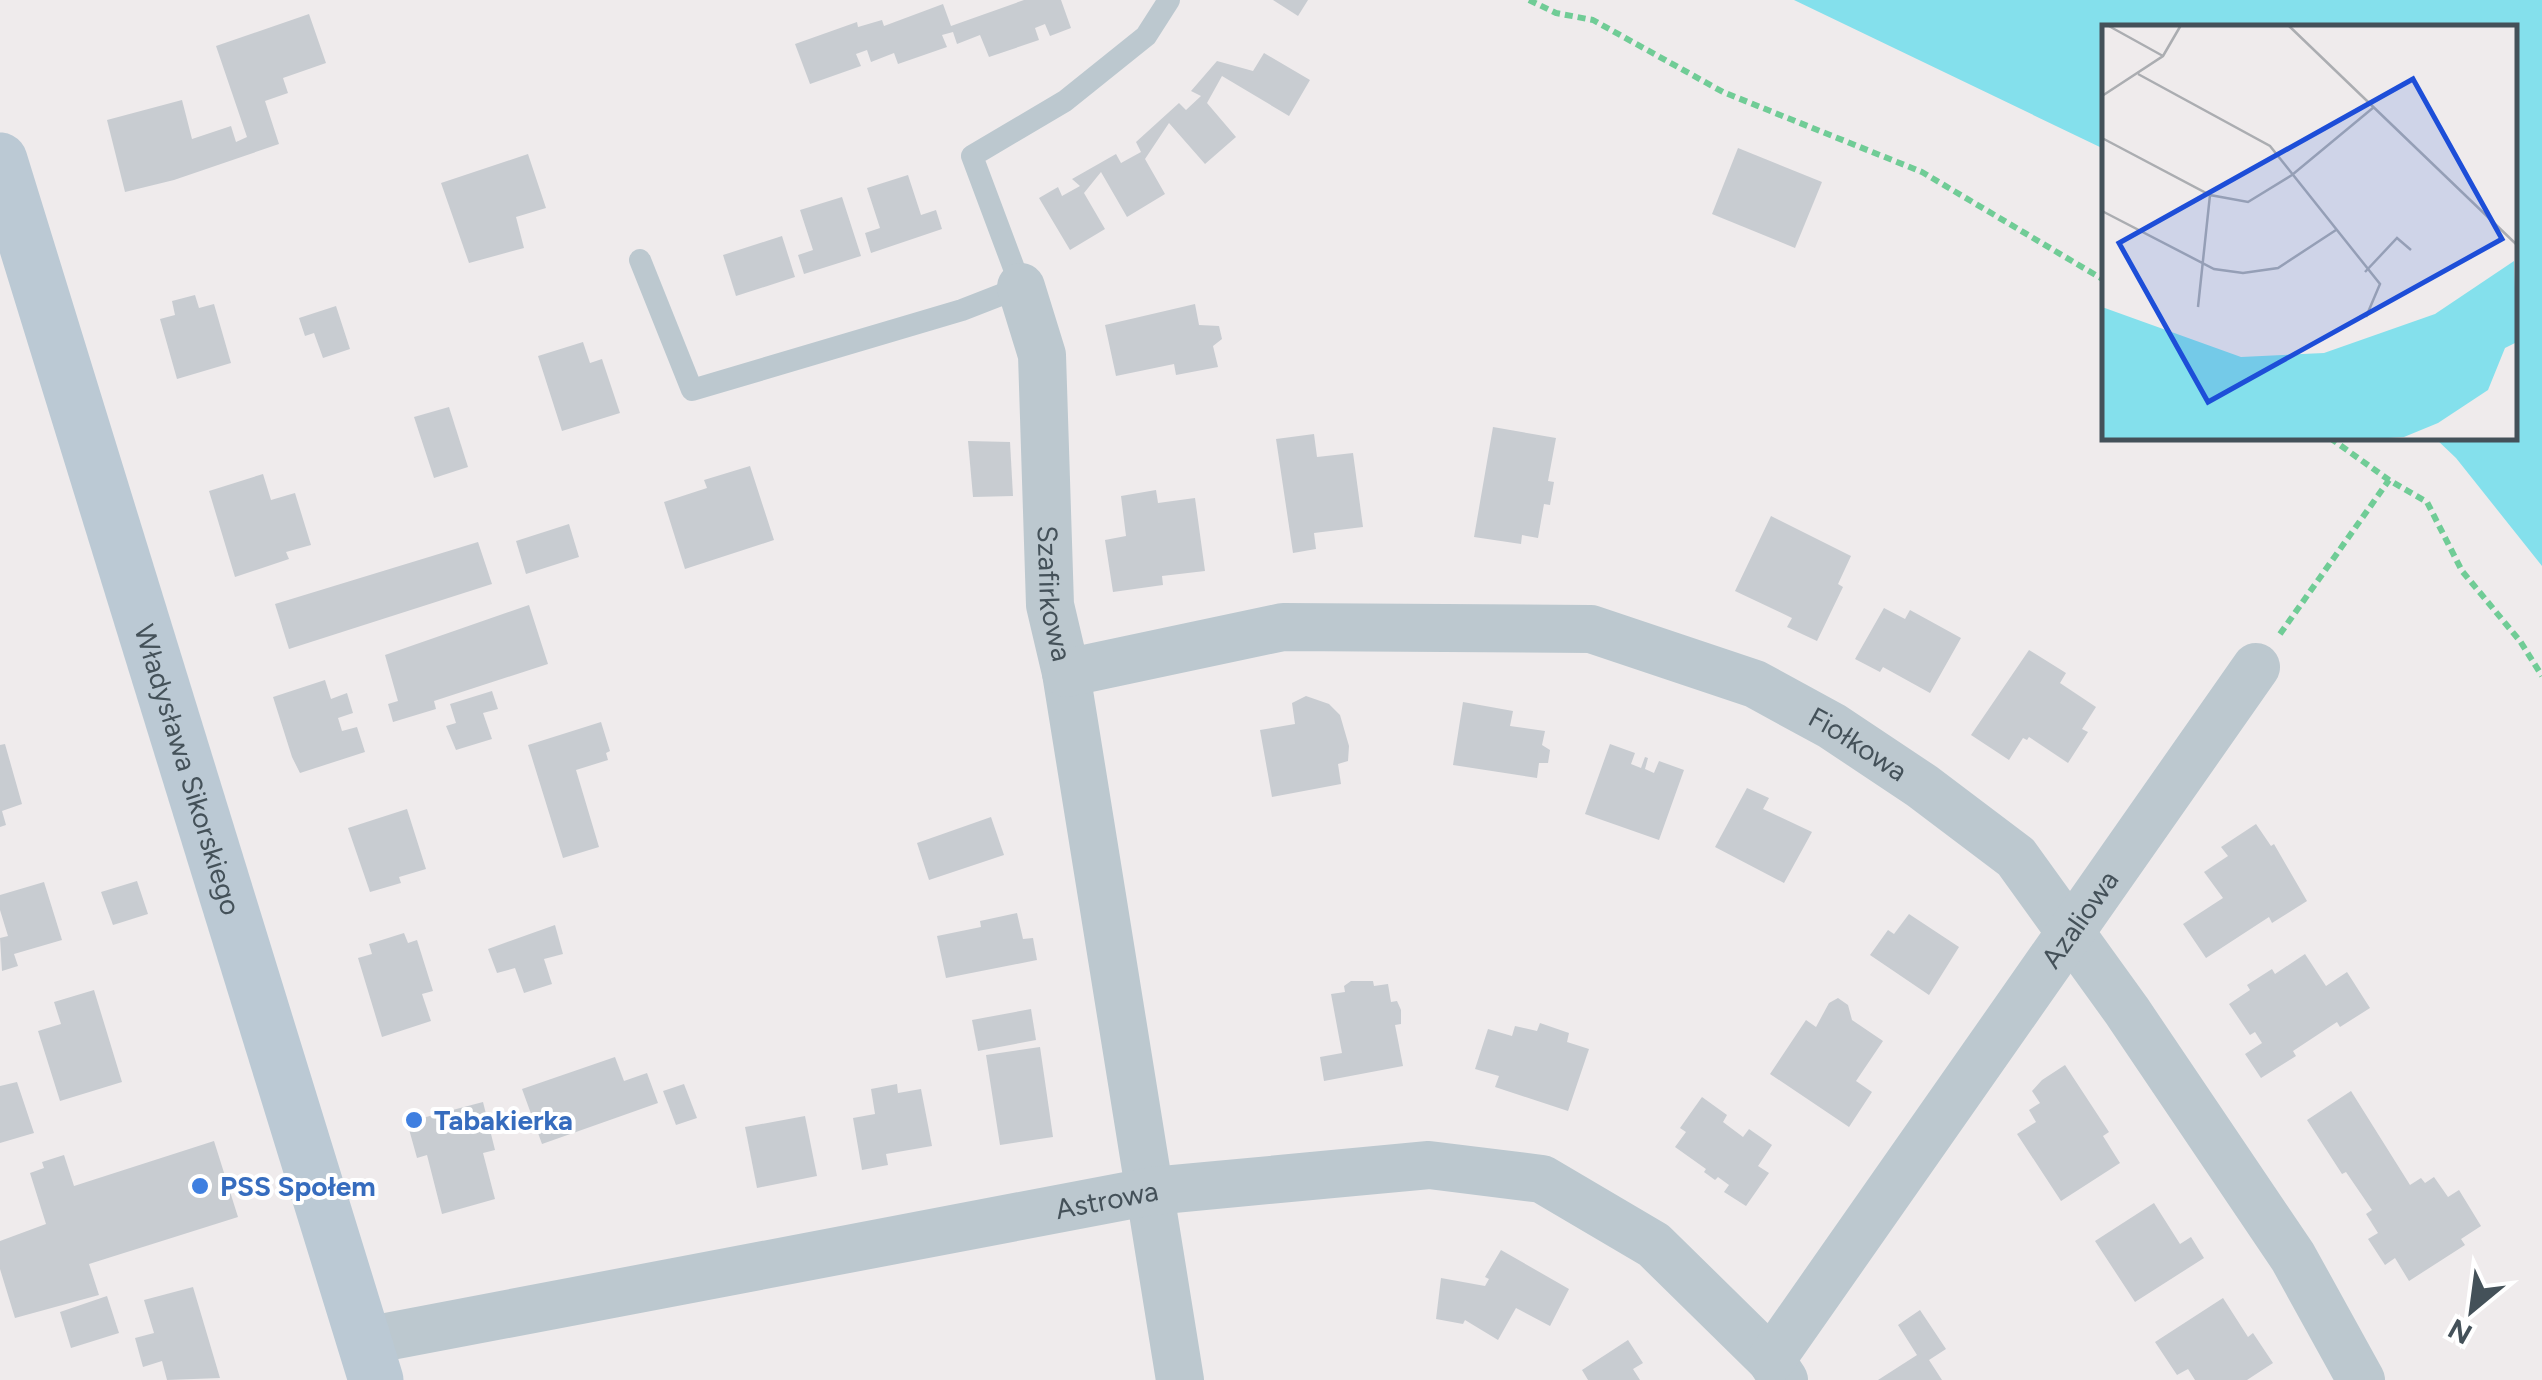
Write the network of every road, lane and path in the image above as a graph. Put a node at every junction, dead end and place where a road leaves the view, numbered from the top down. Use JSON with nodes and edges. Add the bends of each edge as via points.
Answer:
{"nodes":[{"id":1,"x":1169,"y":0,"type":"edge"},
{"id":2,"x":1528,"y":0,"type":"edge"},
{"id":3,"x":0,"y":160,"type":"edge"},
{"id":4,"x":640,"y":260,"type":"dead end"},
{"id":5,"x":2102,"y":279,"type":"edge"},
{"id":6,"x":1021,"y":286,"type":"junction"},
{"id":7,"x":2333,"y":440,"type":"edge"},
{"id":8,"x":2389,"y":480,"type":"junction"},
{"id":9,"x":2256,"y":667,"type":"joint"},
{"id":10,"x":1066,"y":673,"type":"junction"},
{"id":11,"x":2542,"y":676,"type":"edge"},
{"id":12,"x":2071,"y":936,"type":"junction"},
{"id":13,"x":1152,"y":1191,"type":"junction"},
{"id":14,"x":371,"y":1360,"type":"edge"},
{"id":15,"x":1777,"y":1370,"type":"edge"},
{"id":16,"x":1180,"y":1380,"type":"edge"},
{"id":17,"x":2361,"y":1380,"type":"edge"}],
"edges":[{"from":1,"to":6,"type":"lane","via":[[1146,36],[1065,101],[972,156]]},
{"from":2,"to":5,"type":"path","via":[[1592,20],[1724,92],[1922,172]]},
{"from":3,"to":14,"type":"main road","name":"Władysława Sikorskiego"},
{"from":4,"to":6,"type":"lane","via":[[692,390],[962,310]]},
{"from":6,"to":10,"type":"street","name":"Szafirkowa","via":[[1042,355],[1050,605]]},
{"from":7,"to":8,"type":"path"},
{"from":8,"to":9,"type":"path"},
{"from":8,"to":11,"type":"path","via":[[2427,502],[2462,571]]},
{"from":9,"to":12,"type":"street","name":"Azaliowa"},
{"from":10,"to":12,"type":"street","name":"Fiołkowa","via":[[1283,627],[1590,629],[1755,684],[1832,726],[2016,856]]},
{"from":10,"to":13,"type":"street","name":"Szafirkowa"},
{"from":12,"to":15,"type":"street","name":"Azaliowa"},
{"from":12,"to":17,"type":"street","name":"Fiołkowa","via":[[2293,1257]]},
{"from":13,"to":14,"type":"street","name":"Astrowa"},
{"from":13,"to":15,"type":"street","name":"Astrowa","via":[[1430,1166],[1542,1179],[1654,1246]]},
{"from":13,"to":16,"type":"street","name":"Szafirkowa"}]}
